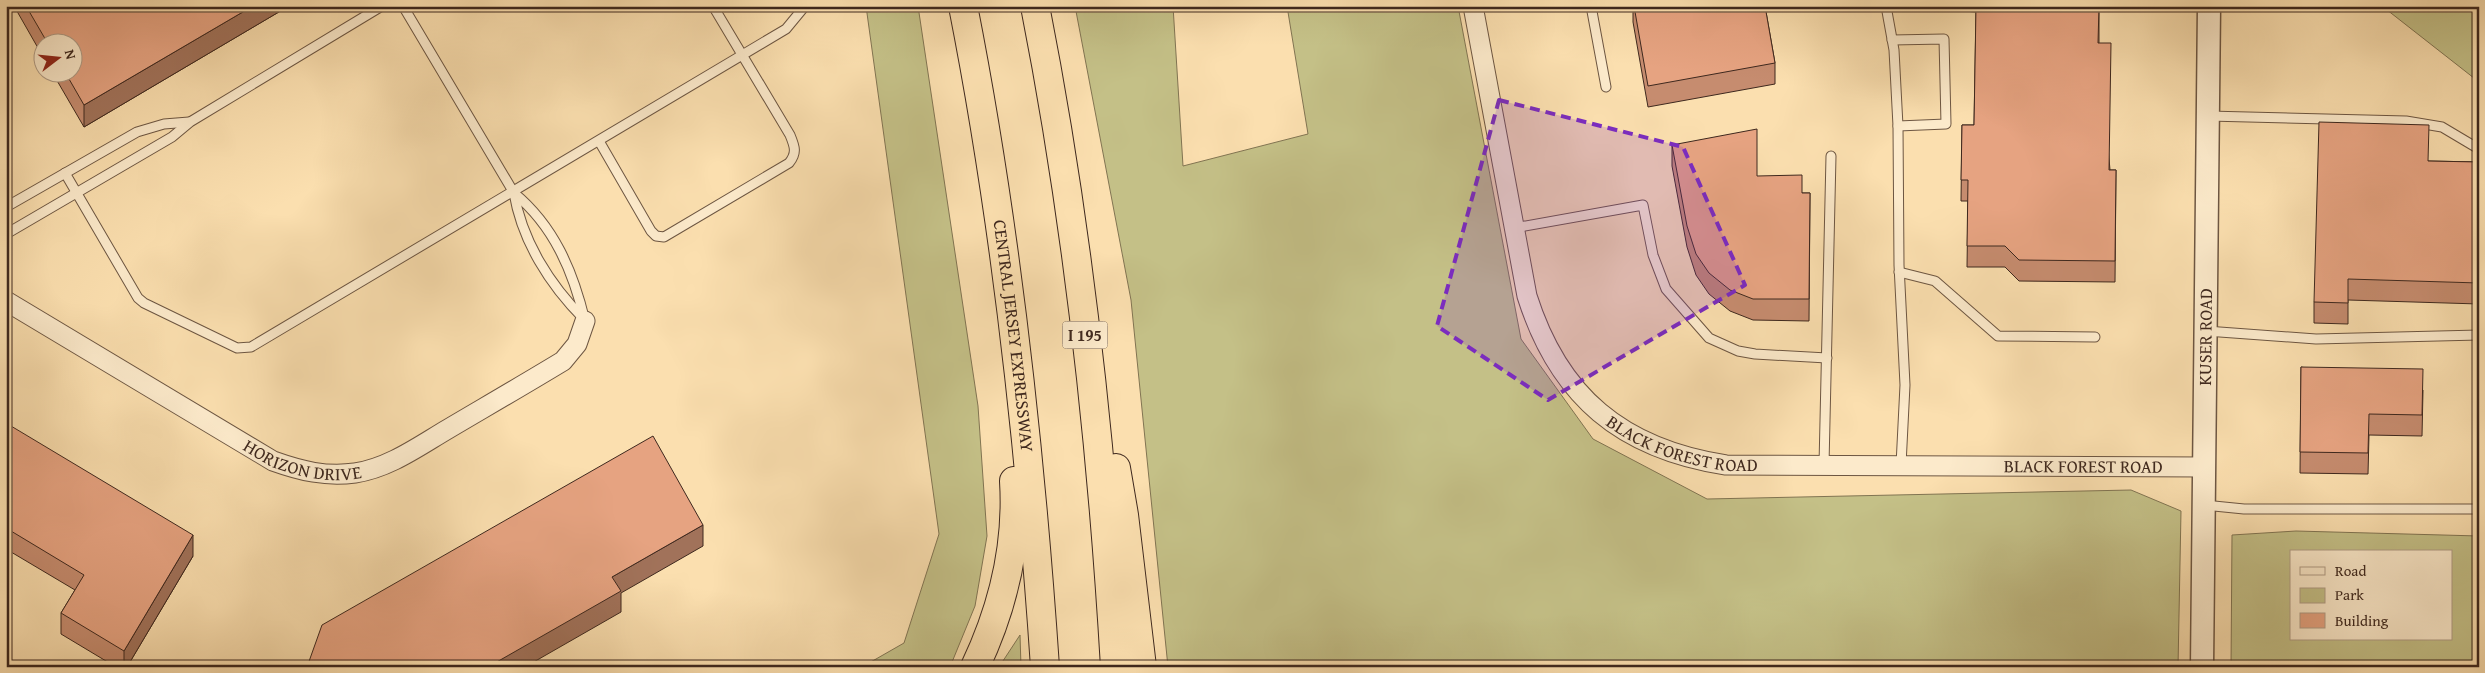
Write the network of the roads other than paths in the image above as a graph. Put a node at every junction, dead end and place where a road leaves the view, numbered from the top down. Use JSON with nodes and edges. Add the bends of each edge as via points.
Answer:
{"nodes":[{"id":1,"x":382,"y":6,"type":"edge"},
{"id":2,"x":402,"y":6,"type":"edge"},
{"id":3,"x":713,"y":6,"type":"edge"},
{"id":4,"x":805,"y":6,"type":"edge"},
{"id":5,"x":963,"y":6,"type":"edge"},
{"id":6,"x":1035,"y":6,"type":"edge"},
{"id":7,"x":1474,"y":6,"type":"edge"},
{"id":8,"x":1591,"y":6,"type":"edge"},
{"id":9,"x":1886,"y":6,"type":"edge"},
{"id":10,"x":2209,"y":6,"type":"edge"},
{"id":11,"x":1892,"y":40,"type":"junction"},
{"id":12,"x":743,"y":55,"type":"junction"},
{"id":13,"x":1606,"y":87,"type":"dead end"},
{"id":14,"x":2208,"y":116,"type":"junction"},
{"id":15,"x":190,"y":122,"type":"junction"},
{"id":16,"x":1898,"y":126,"type":"junction"},
{"id":17,"x":599,"y":141,"type":"junction"},
{"id":18,"x":2479,"y":149,"type":"edge"},
{"id":19,"x":1831,"y":156,"type":"dead end"},
{"id":20,"x":65,"y":173,"type":"junction"},
{"id":21,"x":1067,"y":186,"type":"junction"},
{"id":22,"x":995,"y":192,"type":"junction"},
{"id":23,"x":76,"y":193,"type":"junction"},
{"id":24,"x":514,"y":193,"type":"junction"},
{"id":25,"x":6,"y":207,"type":"edge"},
{"id":26,"x":1514,"y":228,"type":"junction"},
{"id":27,"x":6,"y":234,"type":"edge"},
{"id":28,"x":1899,"y":272,"type":"junction"},
{"id":29,"x":6,"y":301,"type":"edge"},
{"id":30,"x":585,"y":320,"type":"junction"},
{"id":31,"x":2206,"y":331,"type":"junction"},
{"id":32,"x":2479,"y":335,"type":"edge"},
{"id":33,"x":2095,"y":337,"type":"dead end"},
{"id":34,"x":1827,"y":358,"type":"junction"},
{"id":35,"x":1824,"y":465,"type":"junction"},
{"id":36,"x":1901,"y":465,"type":"junction"},
{"id":37,"x":2204,"y":467,"type":"junction"},
{"id":38,"x":2204,"y":504,"type":"junction"},
{"id":39,"x":2479,"y":509,"type":"edge"},
{"id":40,"x":975,"y":667,"type":"edge"},
{"id":41,"x":1045,"y":667,"type":"edge"},
{"id":42,"x":1115,"y":667,"type":"edge"},
{"id":43,"x":1142,"y":667,"type":"edge"},
{"id":44,"x":2202,"y":667,"type":"edge"}],
"edges":[{"from":1,"to":15,"type":"lane"},
{"from":2,"to":24,"type":"lane"},
{"from":3,"to":12,"type":"lane"},
{"from":4,"to":12,"type":"lane","via":[[786,29]]},
{"from":5,"to":22,"type":"highway","name":"CENTRAL JERSEY EXPRESSWAY"},
{"from":6,"to":21,"type":"highway","number":"I 195"},
{"from":7,"to":26,"type":"street","name":"BLACK FOREST ROAD"},
{"from":8,"to":13,"type":"lane"},
{"from":9,"to":11,"type":"lane"},
{"from":10,"to":14,"type":"street","name":"KUSER ROAD"},
{"from":11,"to":16,"type":"lane"},
{"from":11,"to":16,"type":"lane","via":[[1944,40],[1946,124]]},
{"from":12,"to":17,"type":"lane"},
{"from":12,"to":17,"type":"lane","via":[[795,146],[795,156],[789,163],[664,237],[651,231]]},
{"from":14,"to":18,"type":"lane","via":[[2406,121],[2442,127]]},
{"from":14,"to":31,"type":"street","name":"KUSER ROAD"},
{"from":15,"to":20,"type":"lane","via":[[164,124],[137,132]]},
{"from":15,"to":23,"type":"lane","via":[[172,137]]},
{"from":16,"to":28,"type":"lane"},
{"from":17,"to":24,"type":"lane"},
{"from":19,"to":34,"type":"lane"},
{"from":20,"to":23,"type":"lane"},
{"from":20,"to":25,"type":"lane"},
{"from":21,"to":42,"type":"highway","number":"I 195","via":[[1092,390]]},
{"from":21,"to":43,"type":"highway","via":[[1124,515]]},
{"from":22,"to":40,"type":"highway","via":[[1014,523],[1010,566],[1000,607]]},
{"from":22,"to":41,"type":"highway","name":"CENTRAL JERSEY EXPRESSWAY","via":[[1022,397]]},
{"from":23,"to":24,"type":"lane","via":[[138,298],[244,349]]},
{"from":23,"to":27,"type":"lane"},
{"from":24,"to":30,"type":"lane","via":[[518,218],[527,239],[553,283]]},
{"from":24,"to":30,"type":"lane","via":[[532,207],[572,272]]},
{"from":26,"to":34,"type":"lane","via":[[1643,205],[1653,255],[1666,289],[1709,338],[1738,351]]},
{"from":26,"to":35,"type":"street","name":"BLACK FOREST ROAD","via":[[1527,296],[1548,350],[1575,388],[1608,420],[1634,437],[1696,460],[1726,464]]},
{"from":28,"to":33,"type":"lane","via":[[1935,281],[1998,336]]},
{"from":28,"to":36,"type":"lane","via":[[1905,385]]},
{"from":29,"to":30,"type":"street","name":"HORIZON DRIVE","via":[[274,461],[301,471],[329,475],[378,467],[406,454],[563,361],[577,344]]},
{"from":31,"to":32,"type":"lane","via":[[2316,339]]},
{"from":31,"to":37,"type":"street","name":"KUSER ROAD"},
{"from":34,"to":35,"type":"lane"},
{"from":35,"to":36,"type":"street","name":"BLACK FOREST ROAD"},
{"from":36,"to":37,"type":"street","name":"BLACK FOREST ROAD"},
{"from":37,"to":38,"type":"street","name":"KUSER ROAD"},
{"from":38,"to":39,"type":"lane","via":[[2244,509]]},
{"from":38,"to":44,"type":"street","name":"KUSER ROAD"}]}
